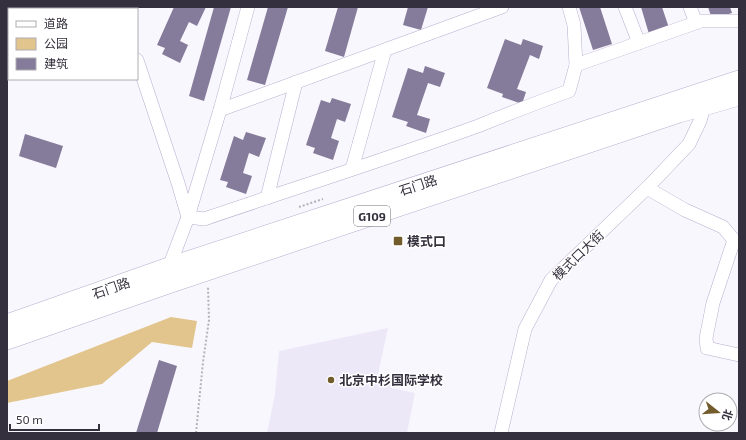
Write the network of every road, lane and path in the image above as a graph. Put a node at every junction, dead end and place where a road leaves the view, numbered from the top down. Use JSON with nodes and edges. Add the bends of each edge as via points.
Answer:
{"nodes":[{"id":1,"x":248,"y":7,"type":"edge"},
{"id":2,"x":502,"y":7,"type":"edge"},
{"id":3,"x":569,"y":7,"type":"edge"},
{"id":4,"x":625,"y":7,"type":"edge"},
{"id":5,"x":690,"y":7,"type":"edge"},
{"id":6,"x":739,"y":21,"type":"edge"},
{"id":7,"x":696,"y":23,"type":"junction"},
{"id":8,"x":639,"y":43,"type":"junction"},
{"id":9,"x":385,"y":50,"type":"junction"},
{"id":10,"x":138,"y":63,"type":"edge"},
{"id":11,"x":576,"y":65,"type":"junction"},
{"id":12,"x":739,"y":80,"type":"edge"},
{"id":13,"x":296,"y":82,"type":"junction"},
{"id":14,"x":739,"y":96,"type":"edge"},
{"id":15,"x":704,"y":106,"type":"junction"},
{"id":16,"x":220,"y":110,"type":"junction"},
{"id":17,"x":352,"y":169,"type":"junction"},
{"id":18,"x":648,"y":188,"type":"junction"},
{"id":19,"x":267,"y":198,"type":"junction"},
{"id":20,"x":188,"y":217,"type":"junction"},
{"id":21,"x":207,"y":272,"type":"junction"},
{"id":22,"x":169,"y":276,"type":"junction"},
{"id":23,"x":7,"y":324,"type":"edge"},
{"id":24,"x":7,"y":340,"type":"edge"},
{"id":25,"x":739,"y":355,"type":"edge"},
{"id":26,"x":196,"y":433,"type":"edge"},
{"id":27,"x":501,"y":433,"type":"edge"}],
"edges":[{"from":1,"to":16,"type":"street"},
{"from":2,"to":9,"type":"street"},
{"from":3,"to":11,"type":"street","via":[[574,25]]},
{"from":4,"to":8,"type":"street"},
{"from":5,"to":7,"type":"street"},
{"from":6,"to":7,"type":"street"},
{"from":7,"to":8,"type":"street"},
{"from":8,"to":11,"type":"street"},
{"from":9,"to":13,"type":"street"},
{"from":9,"to":17,"type":"street"},
{"from":10,"to":20,"type":"street"},
{"from":11,"to":17,"type":"street","via":[[569,91]]},
{"from":12,"to":22,"type":"highway","name":"石门路","number":"G109"},
{"from":13,"to":16,"type":"street"},
{"from":13,"to":19,"type":"street"},
{"from":14,"to":15,"type":"highway","name":"石门路","number":"G109"},
{"from":15,"to":18,"type":"street","name":"模式口大街","via":[[689,144]]},
{"from":15,"to":21,"type":"highway","name":"石门路","number":"G109"},
{"from":16,"to":20,"type":"street"},
{"from":17,"to":19,"type":"street"},
{"from":18,"to":25,"type":"street","via":[[685,210],[723,227],[734,240],[713,303],[706,338],[708,348]]},
{"from":18,"to":27,"type":"street","name":"模式口大街","via":[[551,280],[525,329]]},
{"from":19,"to":20,"type":"street","via":[[204,219]]},
{"from":20,"to":22,"type":"street"},
{"from":21,"to":22,"type":"highway","name":"石门路","number":"G109"},
{"from":21,"to":26,"type":"path","via":[[209,320]]},
{"from":22,"to":23,"type":"highway","name":"石门路","number":"G109"},
{"from":22,"to":24,"type":"highway","name":"石门路","number":"G109"}]}
